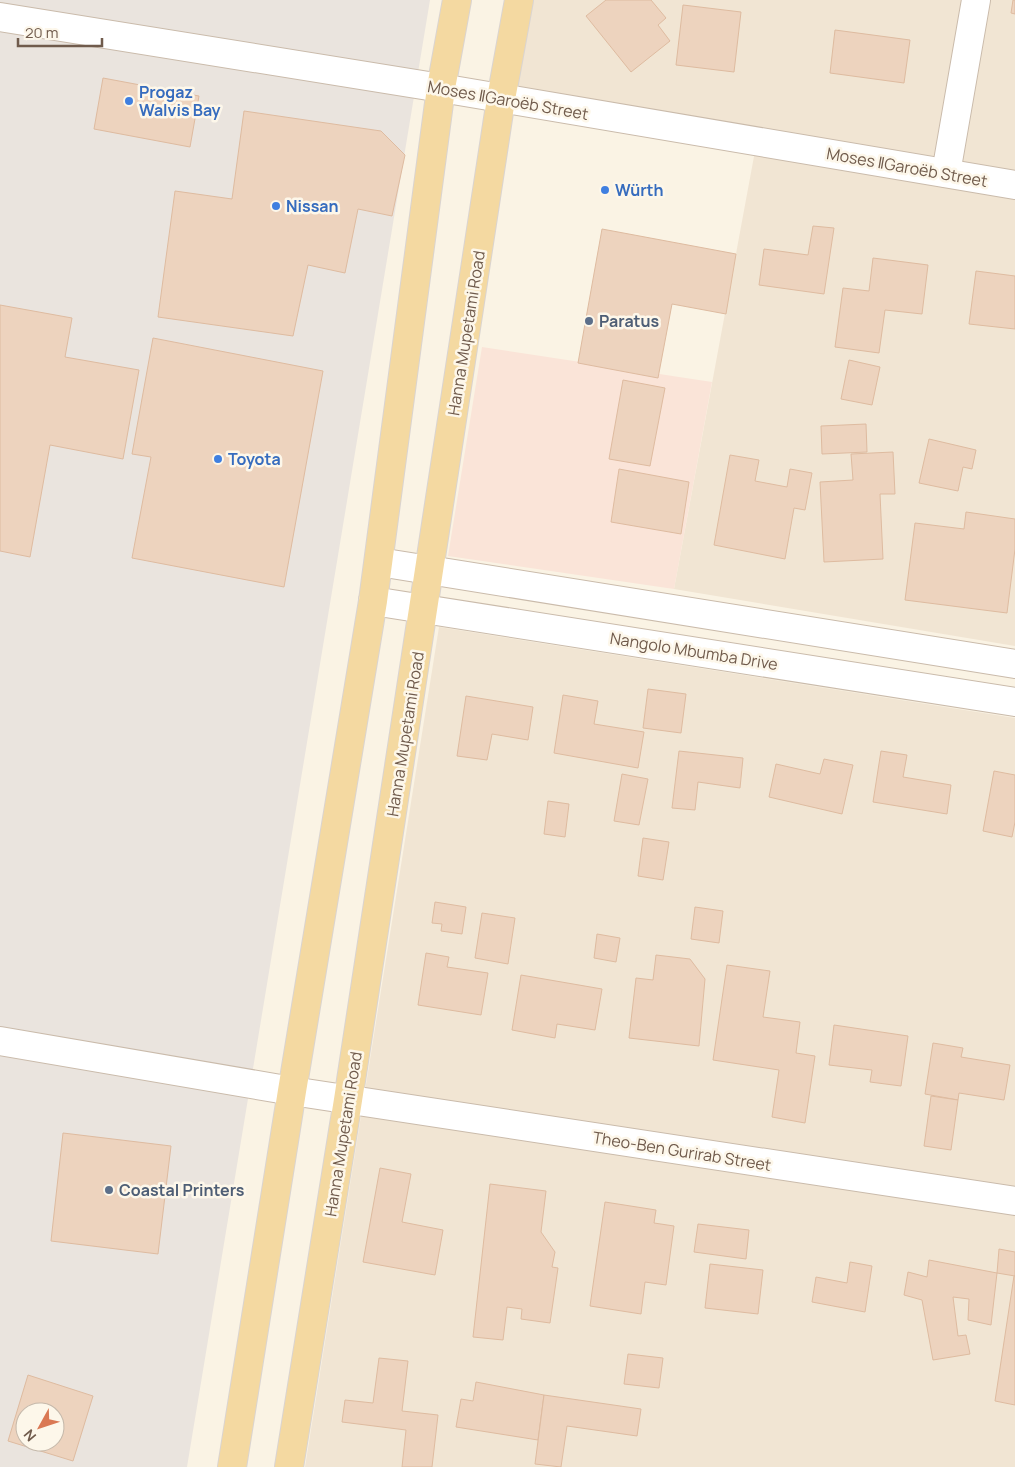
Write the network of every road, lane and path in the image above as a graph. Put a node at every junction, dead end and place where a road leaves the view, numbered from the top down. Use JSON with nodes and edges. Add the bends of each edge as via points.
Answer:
{"nodes":[{"id":1,"x":457,"y":0,"type":"edge"},
{"id":2,"x":519,"y":0,"type":"edge"},
{"id":3,"x":976,"y":0,"type":"edge"},
{"id":4,"x":0,"y":17,"type":"edge"},
{"id":5,"x":441,"y":88,"type":"junction"},
{"id":6,"x":502,"y":99,"type":"junction"},
{"id":7,"x":946,"y":173,"type":"junction"},
{"id":8,"x":1015,"y":185,"type":"edge"},
{"id":9,"x":379,"y":562,"type":"junction"},
{"id":10,"x":429,"y":570,"type":"junction"},
{"id":11,"x":373,"y":601,"type":"junction"},
{"id":12,"x":424,"y":608,"type":"junction"},
{"id":13,"x":1015,"y":664,"type":"edge"},
{"id":14,"x":1015,"y":702,"type":"edge"},
{"id":15,"x":0,"y":1041,"type":"edge"},
{"id":16,"x":292,"y":1091,"type":"junction"},
{"id":17,"x":348,"y":1100,"type":"junction"},
{"id":18,"x":1015,"y":1201,"type":"edge"},
{"id":19,"x":232,"y":1467,"type":"edge"},
{"id":20,"x":289,"y":1467,"type":"edge"}],
"edges":[{"from":1,"to":5,"type":"main road"},
{"from":2,"to":6,"type":"main road","name":"Hanna Mupetami Road"},
{"from":3,"to":7,"type":"street"},
{"from":4,"to":5,"type":"street","name":"Moses ǁGaroëb Street"},
{"from":5,"to":6,"type":"street","name":"Moses ǁGaroëb Street"},
{"from":5,"to":9,"type":"main road"},
{"from":6,"to":7,"type":"street","name":"Moses ǁGaroëb Street"},
{"from":6,"to":10,"type":"main road","name":"Hanna Mupetami Road"},
{"from":7,"to":8,"type":"street","name":"Moses ǁGaroëb Street"},
{"from":9,"to":10,"type":"street"},
{"from":9,"to":11,"type":"main road"},
{"from":10,"to":12,"type":"main road","name":"Hanna Mupetami Road"},
{"from":10,"to":13,"type":"street"},
{"from":11,"to":12,"type":"street","name":"Nangolo Mbumba Drive"},
{"from":11,"to":16,"type":"main road"},
{"from":12,"to":14,"type":"street","name":"Nangolo Mbumba Drive"},
{"from":12,"to":17,"type":"main road","name":"Hanna Mupetami Road"},
{"from":15,"to":16,"type":"street","name":"Theo-Ben Gurirab Street"},
{"from":16,"to":17,"type":"street","name":"Theo-Ben Gurirab Street"},
{"from":16,"to":19,"type":"main road"},
{"from":17,"to":18,"type":"street","name":"Theo-Ben Gurirab Street"},
{"from":17,"to":20,"type":"main road","name":"Hanna Mupetami Road"}]}
